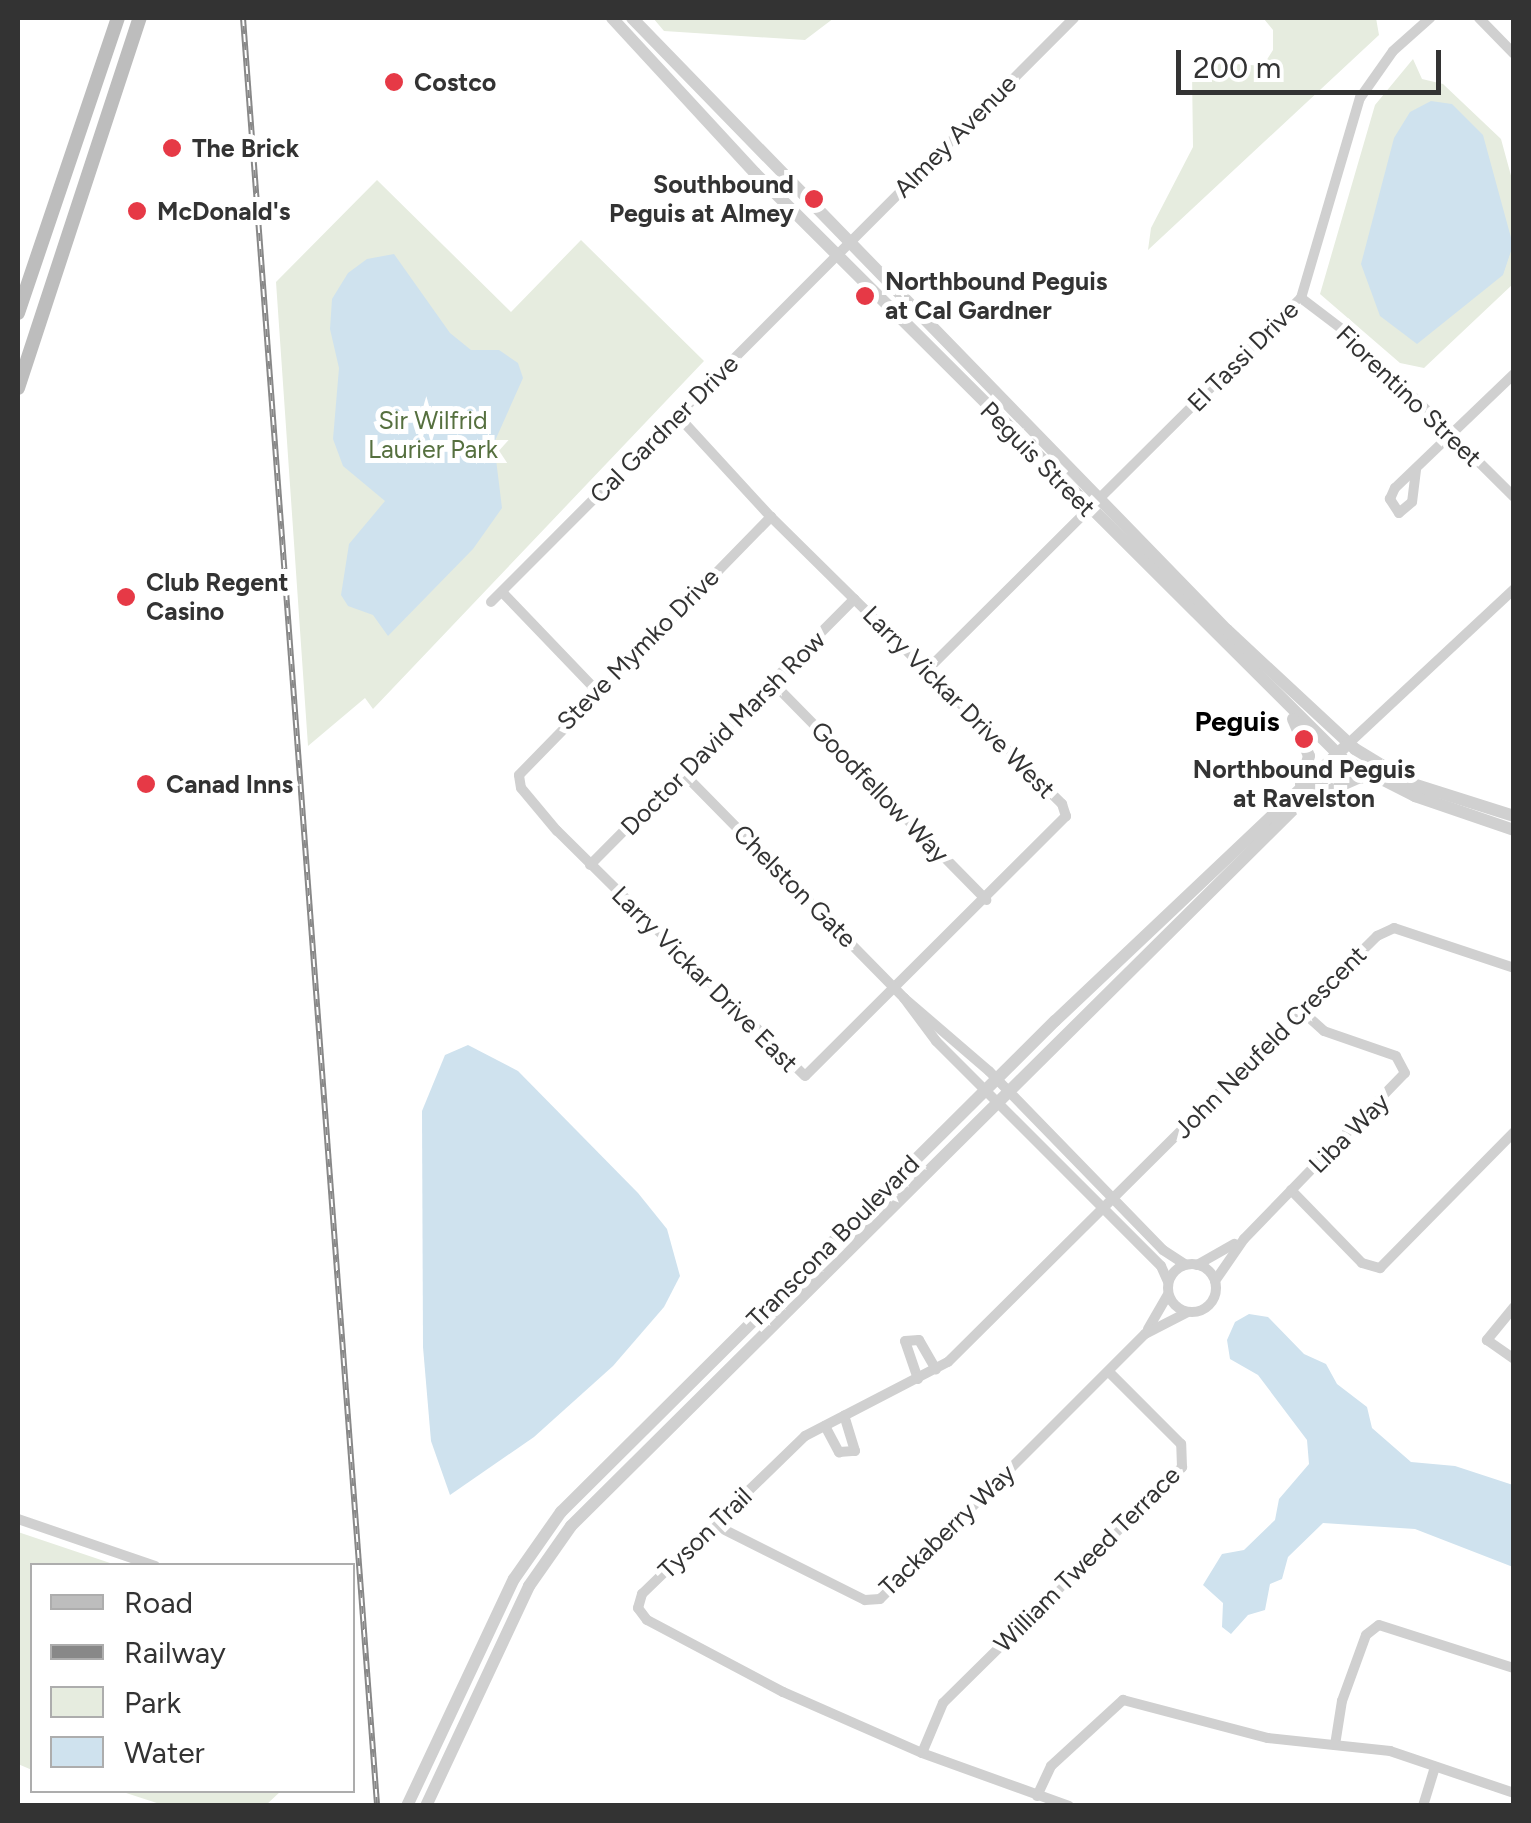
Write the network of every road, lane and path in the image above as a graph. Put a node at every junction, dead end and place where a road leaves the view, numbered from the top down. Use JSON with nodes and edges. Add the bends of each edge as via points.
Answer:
{"nodes":[{"id":1,"x":118,"y":18,"type":"edge"},
{"id":2,"x":139,"y":18,"type":"edge"},
{"id":3,"x":612,"y":18,"type":"edge"},
{"id":4,"x":632,"y":18,"type":"edge"},
{"id":5,"x":1074,"y":18,"type":"edge"},
{"id":6,"x":1430,"y":18,"type":"edge"},
{"id":7,"x":1479,"y":18,"type":"edge"},
{"id":8,"x":1514,"y":54,"type":"edge"},
{"id":9,"x":48,"y":222,"type":"junction"},
{"id":10,"x":848,"y":242,"type":"junction"},
{"id":11,"x":63,"y":249,"type":"junction"},
{"id":12,"x":836,"y":254,"type":"junction"},
{"id":13,"x":1301,"y":298,"type":"junction"},
{"id":14,"x":18,"y":313,"type":"edge"},
{"id":15,"x":1514,"y":374,"type":"edge"},
{"id":16,"x":18,"y":388,"type":"edge"},
{"id":17,"x":678,"y":416,"type":"junction"},
{"id":18,"x":1452,"y":434,"type":"junction"},
{"id":19,"x":1416,"y":470,"type":"dead end"},
{"id":20,"x":1100,"y":498,"type":"junction"},
{"id":21,"x":1514,"y":498,"type":"edge"},
{"id":22,"x":1088,"y":510,"type":"junction"},
{"id":23,"x":771,"y":517,"type":"junction"},
{"id":24,"x":1514,"y":588,"type":"edge"},
{"id":25,"x":502,"y":592,"type":"junction"},
{"id":26,"x":854,"y":598,"type":"junction"},
{"id":27,"x":492,"y":602,"type":"dead end"},
{"id":28,"x":928,"y":669,"type":"junction"},
{"id":29,"x":774,"y":684,"type":"junction"},
{"id":30,"x":596,"y":690,"type":"junction"},
{"id":31,"x":1287,"y":707,"type":"junction"},
{"id":32,"x":1352,"y":746,"type":"junction"},
{"id":33,"x":1341,"y":757,"type":"junction"},
{"id":34,"x":685,"y":775,"type":"junction"},
{"id":35,"x":1382,"y":780,"type":"junction"},
{"id":36,"x":521,"y":788,"type":"joint"},
{"id":37,"x":1298,"y":798,"type":"junction"},
{"id":38,"x":1514,"y":816,"type":"edge"},
{"id":39,"x":1514,"y":830,"type":"edge"},
{"id":40,"x":590,"y":865,"type":"junction"},
{"id":41,"x":986,"y":900,"type":"junction"},
{"id":42,"x":1514,"y":968,"type":"edge"},
{"id":43,"x":900,"y":994,"type":"junction"},
{"id":44,"x":1302,"y":1011,"type":"junction"},
{"id":45,"x":996,"y":1078,"type":"junction"},
{"id":46,"x":1008,"y":1090,"type":"junction"},
{"id":47,"x":984,"y":1091,"type":"junction"},
{"id":48,"x":996,"y":1103,"type":"junction"},
{"id":49,"x":1514,"y":1132,"type":"edge"},
{"id":50,"x":1291,"y":1190,"type":"junction"},
{"id":51,"x":1106,"y":1202,"type":"junction"},
{"id":52,"x":1244,"y":1238,"type":"junction"},
{"id":53,"x":1191,"y":1265,"type":"junction"},
{"id":54,"x":1214,"y":1282,"type":"junction"},
{"id":55,"x":1168,"y":1288,"type":"junction"},
{"id":56,"x":1514,"y":1307,"type":"edge"},
{"id":57,"x":1188,"y":1312,"type":"junction"},
{"id":58,"x":1145,"y":1334,"type":"junction"},
{"id":59,"x":1514,"y":1359,"type":"edge"},
{"id":60,"x":936,"y":1369,"type":"junction"},
{"id":61,"x":1109,"y":1372,"type":"junction"},
{"id":62,"x":918,"y":1378,"type":"junction"},
{"id":63,"x":844,"y":1416,"type":"junction"},
{"id":64,"x":826,"y":1426,"type":"junction"},
{"id":65,"x":18,"y":1520,"type":"edge"},
{"id":66,"x":713,"y":1524,"type":"junction"},
{"id":67,"x":145,"y":1563,"type":"edge"},
{"id":68,"x":1514,"y":1668,"type":"edge"},
{"id":69,"x":1335,"y":1745,"type":"junction"},
{"id":70,"x":922,"y":1753,"type":"junction"},
{"id":71,"x":1435,"y":1767,"type":"junction"},
{"id":72,"x":1514,"y":1792,"type":"edge"},
{"id":73,"x":1037,"y":1796,"type":"junction"},
{"id":74,"x":407,"y":1806,"type":"edge"},
{"id":75,"x":426,"y":1806,"type":"edge"},
{"id":76,"x":1069,"y":1806,"type":"edge"},
{"id":77,"x":1422,"y":1806,"type":"edge"}],
"edges":[{"from":1,"to":9,"type":"main road"},
{"from":2,"to":11,"type":"main road"},
{"from":3,"to":12,"type":"street","name":"Peguis Street"},
{"from":4,"to":10,"type":"street","name":"Peguis Street"},
{"from":5,"to":10,"type":"street","name":"Almey Avenue"},
{"from":6,"to":13,"type":"street","name":"El Tassi Drive","via":[[1394,51],[1360,98]]},
{"from":7,"to":8,"type":"street"},
{"from":9,"to":11,"type":"main road"},
{"from":9,"to":14,"type":"main road"},
{"from":10,"to":12,"type":"street","name":"Almey Avenue"},
{"from":10,"to":20,"type":"street","name":"Peguis Street"},
{"from":11,"to":16,"type":"main road"},
{"from":12,"to":17,"type":"street","name":"Cal Gardner Drive"},
{"from":12,"to":22,"type":"street","name":"Peguis Street"},
{"from":13,"to":18,"type":"street","name":"Fiorentino Street","via":[[1356,339]]},
{"from":13,"to":20,"type":"street","name":"El Tassi Drive"},
{"from":15,"to":18,"type":"street"},
{"from":17,"to":23,"type":"street","name":"Larry Vickar Drive West"},
{"from":17,"to":25,"type":"street","name":"Cal Gardner Drive"},
{"from":18,"to":19,"type":"street"},
{"from":18,"to":21,"type":"street","name":"Fiorentino Street"},
{"from":20,"to":22,"type":"street","name":"El Tassi Drive"},
{"from":20,"to":32,"type":"street","name":"Peguis Street","via":[[1226,630]]},
{"from":22,"to":28,"type":"street","name":"El Tassi Drive"},
{"from":22,"to":31,"type":"street","name":"Peguis Street"},
{"from":23,"to":26,"type":"street","name":"Larry Vickar Drive West"},
{"from":23,"to":30,"type":"street","name":"Steve Mymko Drive"},
{"from":24,"to":32,"type":"street"},
{"from":25,"to":27,"type":"street","name":"Cal Gardner Drive"},
{"from":25,"to":30,"type":"street"},
{"from":26,"to":28,"type":"street","name":"Larry Vickar Drive West"},
{"from":26,"to":29,"type":"street","name":"Doctor David Marsh Row"},
{"from":28,"to":41,"type":"street","name":"Larry Vickar Drive West","via":[[1062,804],[1066,816]]},
{"from":29,"to":34,"type":"street","name":"Doctor David Marsh Row"},
{"from":29,"to":41,"type":"street","name":"Goodfellow Way"},
{"from":30,"to":36,"type":"street","name":"Steve Mymko Drive","via":[[524,763]]},
{"from":31,"to":33,"type":"street","name":"Peguis Street"},
{"from":31,"to":37,"type":"street","via":[[1310,756]]},
{"from":32,"to":33,"type":"street","name":"Transcona Boulevard"},
{"from":32,"to":38,"type":"street","name":"Peguis Street","via":[[1414,784]]},
{"from":33,"to":35,"type":"street","name":"Peguis Street"},
{"from":33,"to":37,"type":"street","name":"Transcona Boulevard"},
{"from":34,"to":40,"type":"street","name":"Doctor David Marsh Row"},
{"from":34,"to":43,"type":"street","name":"Chelston Gate"},
{"from":35,"to":37,"type":"street","via":[[1360,777]]},
{"from":35,"to":39,"type":"street","name":"Peguis Street"},
{"from":36,"to":40,"type":"street","name":"Larry Vickar Drive East"},
{"from":37,"to":45,"type":"street","name":"Transcona Boulevard"},
{"from":37,"to":46,"type":"street","name":"Transcona Boulevard"},
{"from":40,"to":43,"type":"street","name":"Larry Vickar Drive East","via":[[798,1075],[812,1073]]},
{"from":41,"to":43,"type":"street","name":"Larry Vickar Drive West"},
{"from":42,"to":44,"type":"street","name":"John Neufeld Crescent","via":[[1394,928],[1377,936]]},
{"from":43,"to":45,"type":"street","name":"Chelston Gate"},
{"from":43,"to":47,"type":"street","name":"Chelston Gate"},
{"from":44,"to":50,"type":"street","name":"Liba Way","via":[[1324,1032],[1396,1056],[1405,1073]]},
{"from":44,"to":51,"type":"street","name":"John Neufeld Crescent"},
{"from":45,"to":46,"type":"street","name":"Chelston Gate"},
{"from":45,"to":47,"type":"street","name":"Transcona Boulevard"},
{"from":46,"to":48,"type":"street","name":"Transcona Boulevard"},
{"from":46,"to":51,"type":"street","name":"Chelston Gate"},
{"from":47,"to":48,"type":"street","name":"Chelston Gate"},
{"from":47,"to":74,"type":"street","name":"Transcona Boulevard","via":[[553,1521],[514,1580]]},
{"from":48,"to":51,"type":"street","name":"Chelston Gate"},
{"from":48,"to":75,"type":"street","name":"Transcona Boulevard","via":[[563,1535],[529,1586]]},
{"from":49,"to":50,"type":"street","via":[[1380,1268],[1362,1264]]},
{"from":50,"to":52,"type":"street","name":"Liba Way"},
{"from":51,"to":53,"type":"street"},
{"from":51,"to":55,"type":"street","via":[[1161,1266]]},
{"from":51,"to":60,"type":"street","name":"Tyson Trail"},
{"from":52,"to":53,"type":"street","name":"Liba Way"},
{"from":52,"to":54,"type":"street","name":"Liba Way"},
{"from":53,"to":54,"type":"street"},
{"from":53,"to":55,"type":"street","name":"Liba Way"},
{"from":54,"to":57,"type":"street","name":"Liba Way","via":[[1210,1304]]},
{"from":55,"to":57,"type":"street"},
{"from":55,"to":58,"type":"street","name":"Liba Way"},
{"from":56,"to":59,"type":"street","via":[[1486,1340]]},
{"from":57,"to":58,"type":"street"},
{"from":58,"to":61,"type":"street","name":"Tackaberry Way"},
{"from":60,"to":62,"type":"street","name":"Tyson Trail"},
{"from":60,"to":62,"type":"street","via":[[919,1340],[905,1340]]},
{"from":61,"to":66,"type":"street","name":"Tackaberry Way","via":[[880,1599],[865,1600]]},
{"from":61,"to":70,"type":"street","name":"William Tweed Terrace","via":[[1181,1444],[1182,1467],[943,1703]]},
{"from":62,"to":63,"type":"street","name":"Tyson Trail"},
{"from":63,"to":64,"type":"street","name":"Tyson Trail"},
{"from":63,"to":64,"type":"street","via":[[855,1451],[839,1452]]},
{"from":64,"to":66,"type":"street","name":"Tyson Trail","via":[[804,1436]]},
{"from":65,"to":67,"type":"street"},
{"from":66,"to":70,"type":"street","name":"Tyson Trail","via":[[642,1594],[638,1608],[647,1620],[783,1692]]},
{"from":68,"to":69,"type":"street","via":[[1379,1625],[1366,1635]]},
{"from":69,"to":71,"type":"street","via":[[1390,1751]]},
{"from":69,"to":73,"type":"street","via":[[1268,1738],[1124,1700],[1052,1766]]},
{"from":70,"to":73,"type":"street","name":"Tyson Trail"},
{"from":71,"to":72,"type":"street"},
{"from":71,"to":77,"type":"street"},
{"from":73,"to":76,"type":"street","name":"Tyson Trail"}]}
